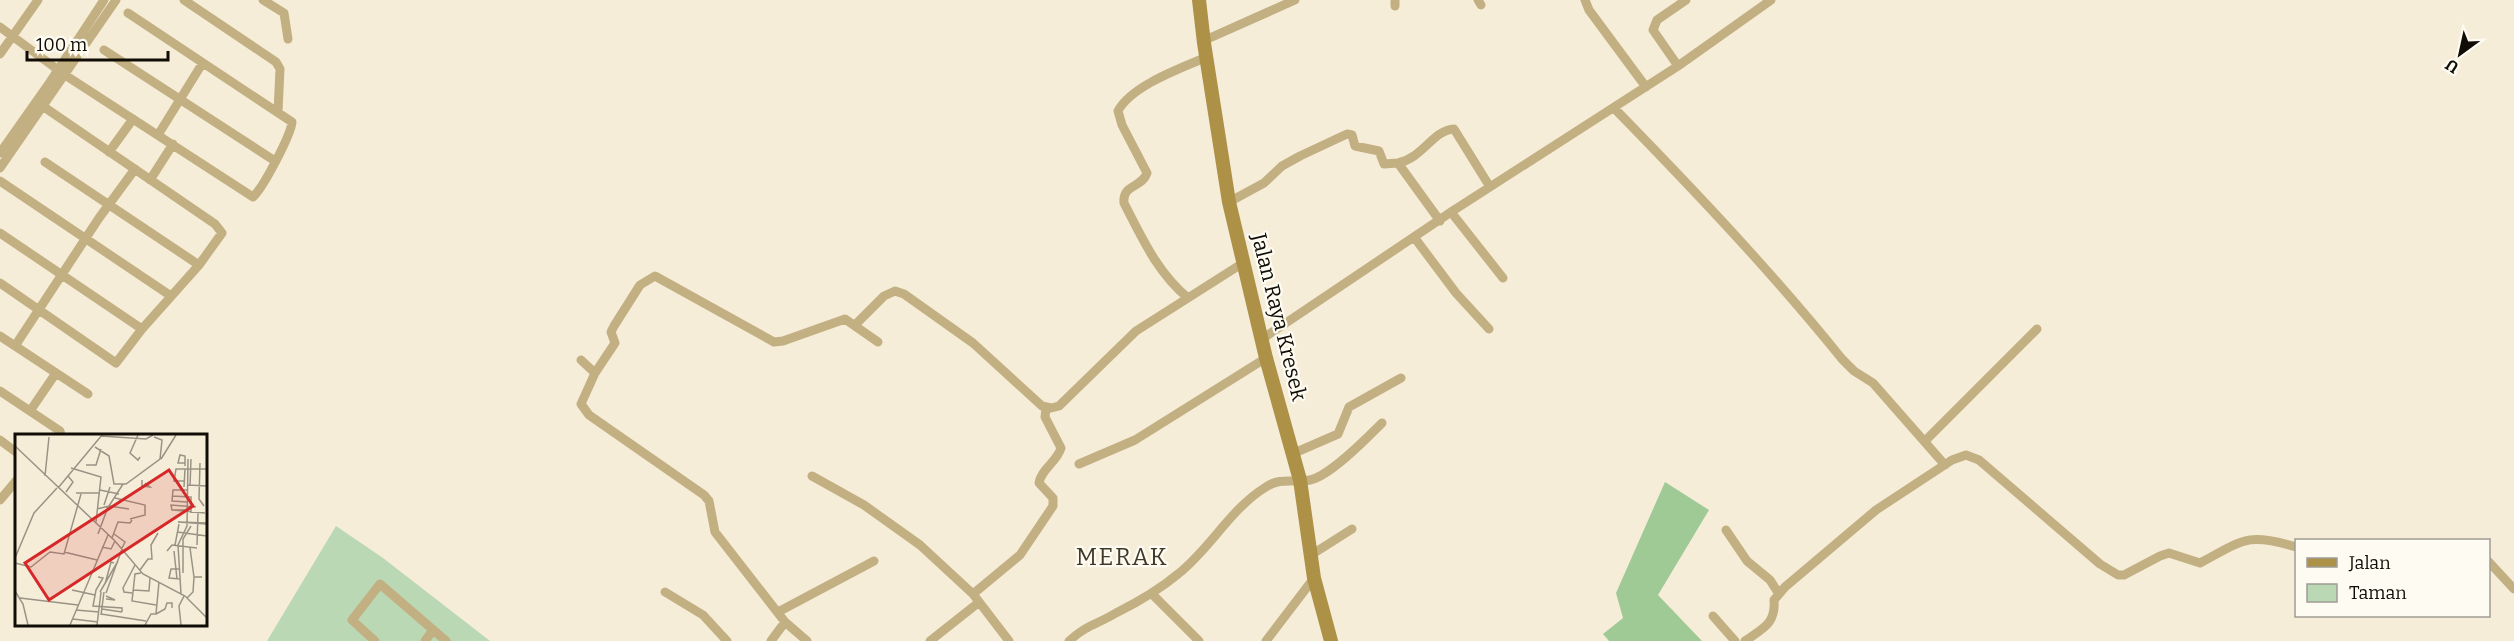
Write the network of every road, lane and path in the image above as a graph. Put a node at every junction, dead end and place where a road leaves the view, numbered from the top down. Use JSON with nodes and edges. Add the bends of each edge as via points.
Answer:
{"nodes":[{"id":1,"x":104,"y":0,"type":"edge"},
{"id":2,"x":116,"y":0,"type":"edge"},
{"id":3,"x":184,"y":0,"type":"edge"},
{"id":4,"x":263,"y":0,"type":"edge"},
{"id":5,"x":1199,"y":0,"type":"edge"},
{"id":6,"x":1295,"y":0,"type":"edge"},
{"id":7,"x":1585,"y":0,"type":"edge"},
{"id":8,"x":1686,"y":0,"type":"edge"},
{"id":9,"x":1771,"y":0,"type":"edge"},
{"id":10,"x":37,"y":1,"type":"edge"},
{"id":11,"x":128,"y":14,"type":"dead end"},
{"id":12,"x":0,"y":27,"type":"edge"},
{"id":13,"x":13,"y":36,"type":"junction"},
{"id":14,"x":288,"y":39,"type":"dead end"},
{"id":15,"x":1203,"y":40,"type":"junction"},
{"id":16,"x":104,"y":50,"type":"dead end"},
{"id":17,"x":0,"y":54,"type":"edge"},
{"id":18,"x":1206,"y":57,"type":"junction"},
{"id":19,"x":202,"y":64,"type":"junction"},
{"id":20,"x":1678,"y":66,"type":"junction"},
{"id":21,"x":62,"y":72,"type":"junction"},
{"id":22,"x":1646,"y":87,"type":"junction"},
{"id":23,"x":181,"y":100,"type":"junction"},
{"id":24,"x":44,"y":107,"type":"junction"},
{"id":25,"x":1614,"y":108,"type":"junction"},
{"id":26,"x":278,"y":112,"type":"junction"},
{"id":27,"x":133,"y":119,"type":"junction"},
{"id":28,"x":158,"y":135,"type":"junction"},
{"id":29,"x":173,"y":144,"type":"junction"},
{"id":30,"x":109,"y":152,"type":"junction"},
{"id":31,"x":0,"y":153,"type":"edge"},
{"id":32,"x":275,"y":161,"type":"junction"},
{"id":33,"x":45,"y":162,"type":"dead end"},
{"id":34,"x":1398,"y":163,"type":"junction"},
{"id":35,"x":0,"y":168,"type":"edge"},
{"id":36,"x":135,"y":169,"type":"junction"},
{"id":37,"x":150,"y":180,"type":"junction"},
{"id":38,"x":0,"y":181,"type":"edge"},
{"id":39,"x":1490,"y":188,"type":"junction"},
{"id":40,"x":1229,"y":202,"type":"junction"},
{"id":41,"x":110,"y":204,"type":"junction"},
{"id":42,"x":1451,"y":213,"type":"junction"},
{"id":43,"x":1440,"y":221,"type":"junction"},
{"id":44,"x":0,"y":233,"type":"edge"},
{"id":45,"x":1414,"y":237,"type":"junction"},
{"id":46,"x":85,"y":240,"type":"junction"},
{"id":47,"x":1243,"y":263,"type":"junction"},
{"id":48,"x":199,"y":265,"type":"junction"},
{"id":49,"x":62,"y":275,"type":"junction"},
{"id":50,"x":1503,"y":278,"type":"dead end"},
{"id":51,"x":0,"y":283,"type":"edge"},
{"id":52,"x":171,"y":296,"type":"junction"},
{"id":53,"x":1188,"y":298,"type":"junction"},
{"id":54,"x":38,"y":311,"type":"junction"},
{"id":55,"x":855,"y":325,"type":"junction"},
{"id":56,"x":1489,"y":328,"type":"dead end"},
{"id":57,"x":142,"y":329,"type":"junction"},
{"id":58,"x":2037,"y":329,"type":"dead end"},
{"id":59,"x":0,"y":336,"type":"edge"},
{"id":60,"x":1262,"y":339,"type":"junction"},
{"id":61,"x":878,"y":342,"type":"dead end"},
{"id":62,"x":15,"y":346,"type":"junction"},
{"id":63,"x":1266,"y":358,"type":"junction"},
{"id":64,"x":581,"y":360,"type":"dead end"},
{"id":65,"x":56,"y":373,"type":"junction"},
{"id":66,"x":596,"y":373,"type":"junction"},
{"id":67,"x":1401,"y":378,"type":"dead end"},
{"id":68,"x":0,"y":391,"type":"edge"},
{"id":69,"x":88,"y":394,"type":"dead end"},
{"id":70,"x":1046,"y":408,"type":"junction"},
{"id":71,"x":30,"y":411,"type":"junction"},
{"id":72,"x":1382,"y":423,"type":"dead end"},
{"id":73,"x":61,"y":434,"type":"edge"},
{"id":74,"x":0,"y":440,"type":"edge"},
{"id":75,"x":1925,"y":441,"type":"junction"},
{"id":76,"x":15,"y":451,"type":"edge"},
{"id":77,"x":1292,"y":454,"type":"junction"},
{"id":78,"x":1079,"y":464,"type":"dead end"},
{"id":79,"x":1945,"y":465,"type":"junction"},
{"id":80,"x":812,"y":476,"type":"dead end"},
{"id":81,"x":1300,"y":480,"type":"junction"},
{"id":82,"x":15,"y":482,"type":"edge"},
{"id":83,"x":2,"y":495,"type":"edge"},
{"id":84,"x":1352,"y":529,"type":"dead end"},
{"id":85,"x":1726,"y":530,"type":"dead end"},
{"id":86,"x":2295,"y":547,"type":"edge"},
{"id":87,"x":1311,"y":555,"type":"junction"},
{"id":88,"x":874,"y":561,"type":"dead end"},
{"id":89,"x":2490,"y":563,"type":"edge"},
{"id":90,"x":1314,"y":578,"type":"junction"},
{"id":91,"x":2514,"y":589,"type":"edge"},
{"id":92,"x":665,"y":592,"type":"dead end"},
{"id":93,"x":1152,"y":594,"type":"junction"},
{"id":94,"x":1779,"y":594,"type":"junction"},
{"id":95,"x":975,"y":599,"type":"junction"},
{"id":96,"x":778,"y":612,"type":"junction"},
{"id":97,"x":1713,"y":616,"type":"dead end"},
{"id":98,"x":786,"y":622,"type":"junction"},
{"id":99,"x":433,"y":630,"type":"junction"},
{"id":100,"x":375,"y":641,"type":"edge"},
{"id":101,"x":425,"y":641,"type":"edge"},
{"id":102,"x":446,"y":641,"type":"edge"},
{"id":103,"x":727,"y":641,"type":"edge"},
{"id":104,"x":771,"y":641,"type":"edge"},
{"id":105,"x":807,"y":641,"type":"edge"},
{"id":106,"x":930,"y":641,"type":"edge"},
{"id":107,"x":1009,"y":641,"type":"edge"},
{"id":108,"x":1069,"y":641,"type":"edge"},
{"id":109,"x":1199,"y":641,"type":"edge"},
{"id":110,"x":1266,"y":641,"type":"edge"},
{"id":111,"x":1331,"y":641,"type":"edge"},
{"id":112,"x":1735,"y":641,"type":"edge"},
{"id":113,"x":1745,"y":641,"type":"edge"}],
"edges":[{"from":1,"to":21,"type":"street"},
{"from":2,"to":21,"type":"street"},
{"from":3,"to":26,"type":"street","via":[[276,62],[280,69]]},
{"from":4,"to":14,"type":"street","via":[[284,13]]},
{"from":5,"to":15,"type":"main road","name":"Jalan Raya Kresek"},
{"from":6,"to":15,"type":"street"},
{"from":7,"to":22,"type":"street"},
{"from":8,"to":20,"type":"street","via":[[1657,20],[1653,30]]},
{"from":9,"to":20,"type":"street"},
{"from":10,"to":13,"type":"street"},
{"from":11,"to":19,"type":"street"},
{"from":12,"to":13,"type":"street"},
{"from":13,"to":17,"type":"street"},
{"from":13,"to":21,"type":"street"},
{"from":15,"to":18,"type":"main road","name":"Jalan Raya Kresek"},
{"from":16,"to":23,"type":"street"},
{"from":18,"to":40,"type":"main road","name":"Jalan Raya Kresek"},
{"from":18,"to":53,"type":"street","via":[[1148,85],[1118,111],[1147,173],[1145,179],[1127,189],[1124,202],[1154,262]]},
{"from":19,"to":23,"type":"street"},
{"from":19,"to":26,"type":"street"},
{"from":20,"to":22,"type":"street"},
{"from":21,"to":24,"type":"street"},
{"from":21,"to":27,"type":"street"},
{"from":21,"to":31,"type":"street"},
{"from":22,"to":25,"type":"street"},
{"from":23,"to":28,"type":"street"},
{"from":23,"to":32,"type":"street"},
{"from":24,"to":30,"type":"street"},
{"from":24,"to":35,"type":"street"},
{"from":25,"to":39,"type":"street"},
{"from":25,"to":75,"type":"street","via":[[1722,219],[1842,359],[1873,383]]},
{"from":26,"to":32,"type":"street","via":[[293,125]]},
{"from":27,"to":28,"type":"street"},
{"from":27,"to":30,"type":"street"},
{"from":28,"to":29,"type":"street"},
{"from":29,"to":32,"type":"street","via":[[251,197],[258,192]]},
{"from":29,"to":37,"type":"street"},
{"from":30,"to":36,"type":"street"},
{"from":33,"to":41,"type":"street"},
{"from":34,"to":39,"type":"street","via":[[1454,129]]},
{"from":34,"to":40,"type":"street","via":[[1384,164],[1379,151],[1360,149],[1352,135],[1347,134],[1282,166],[1264,183]]},
{"from":34,"to":43,"type":"street"},
{"from":36,"to":37,"type":"street"},
{"from":36,"to":41,"type":"street"},
{"from":37,"to":48,"type":"street","via":[[222,229]]},
{"from":38,"to":46,"type":"street"},
{"from":39,"to":42,"type":"street"},
{"from":40,"to":47,"type":"main road","name":"Jalan Raya Kresek"},
{"from":41,"to":46,"type":"street"},
{"from":41,"to":48,"type":"street"},
{"from":42,"to":43,"type":"street"},
{"from":42,"to":50,"type":"street"},
{"from":43,"to":45,"type":"street"},
{"from":44,"to":49,"type":"street"},
{"from":45,"to":56,"type":"street","via":[[1456,293]]},
{"from":45,"to":60,"type":"street"},
{"from":46,"to":49,"type":"street"},
{"from":46,"to":52,"type":"street"},
{"from":47,"to":53,"type":"street"},
{"from":47,"to":60,"type":"main road","name":"Jalan Raya Kresek"},
{"from":48,"to":52,"type":"street"},
{"from":49,"to":54,"type":"street"},
{"from":49,"to":57,"type":"street"},
{"from":51,"to":54,"type":"street"},
{"from":52,"to":57,"type":"street"},
{"from":53,"to":70,"type":"street","via":[[1136,331],[1059,406]]},
{"from":54,"to":57,"type":"street","via":[[116,363]]},
{"from":54,"to":62,"type":"street"},
{"from":55,"to":61,"type":"street"},
{"from":55,"to":66,"type":"street","via":[[839,320],[774,342],[655,276],[639,285],[614,326],[611,332],[615,343]]},
{"from":55,"to":70,"type":"street","via":[[884,296],[895,291],[904,294],[973,343]]},
{"from":58,"to":75,"type":"street"},
{"from":59,"to":62,"type":"street"},
{"from":60,"to":63,"type":"main road","name":"Jalan Raya Kresek"},
{"from":62,"to":65,"type":"street"},
{"from":63,"to":77,"type":"main road","name":"Jalan Raya Kresek"},
{"from":63,"to":78,"type":"street","via":[[1135,440]]},
{"from":64,"to":66,"type":"street"},
{"from":65,"to":69,"type":"street"},
{"from":65,"to":71,"type":"street"},
{"from":66,"to":96,"type":"street","via":[[581,404],[584,410],[704,495],[709,501],[715,532]]},
{"from":67,"to":77,"type":"street","via":[[1349,407],[1333,437]]},
{"from":68,"to":71,"type":"street"},
{"from":70,"to":95,"type":"street","via":[[1045,417],[1061,448],[1039,483],[1053,498],[1053,506],[1028,547]]},
{"from":71,"to":73,"type":"street"},
{"from":72,"to":81,"type":"street","via":[[1350,454],[1314,479]]},
{"from":74,"to":76,"type":"street"},
{"from":75,"to":79,"type":"street"},
{"from":77,"to":81,"type":"main road","name":"Jalan Raya Kresek"},
{"from":79,"to":86,"type":"street","via":[[1966,454],[1979,460],[2118,575],[2169,554],[2200,563],[2249,539],[2265,538]]},
{"from":79,"to":94,"type":"street","via":[[1876,510]]},
{"from":80,"to":95,"type":"street","via":[[920,545]]},
{"from":81,"to":87,"type":"main road","name":"Jalan Raya Kresek"},
{"from":81,"to":93,"type":"street","via":[[1275,481],[1263,488],[1181,572]]},
{"from":82,"to":83,"type":"street"},
{"from":84,"to":87,"type":"street"},
{"from":85,"to":94,"type":"street","via":[[1747,561],[1770,580]]},
{"from":87,"to":90,"type":"main road","name":"Jalan Raya Kresek"},
{"from":88,"to":96,"type":"street"},
{"from":89,"to":91,"type":"street"},
{"from":90,"to":110,"type":"street"},
{"from":90,"to":111,"type":"main road","name":"Jalan Raya Kresek"},
{"from":92,"to":103,"type":"street","via":[[703,615]]},
{"from":93,"to":108,"type":"street","via":[[1084,627]]},
{"from":93,"to":109,"type":"street"},
{"from":94,"to":113,"type":"street","via":[[1769,623]]},
{"from":95,"to":106,"type":"street"},
{"from":95,"to":107,"type":"street"},
{"from":96,"to":98,"type":"street"},
{"from":97,"to":112,"type":"street"},
{"from":98,"to":104,"type":"street"},
{"from":98,"to":105,"type":"street"},
{"from":99,"to":100,"type":"street","via":[[380,584],[352,620]]},
{"from":99,"to":101,"type":"street"},
{"from":99,"to":102,"type":"street"}]}
